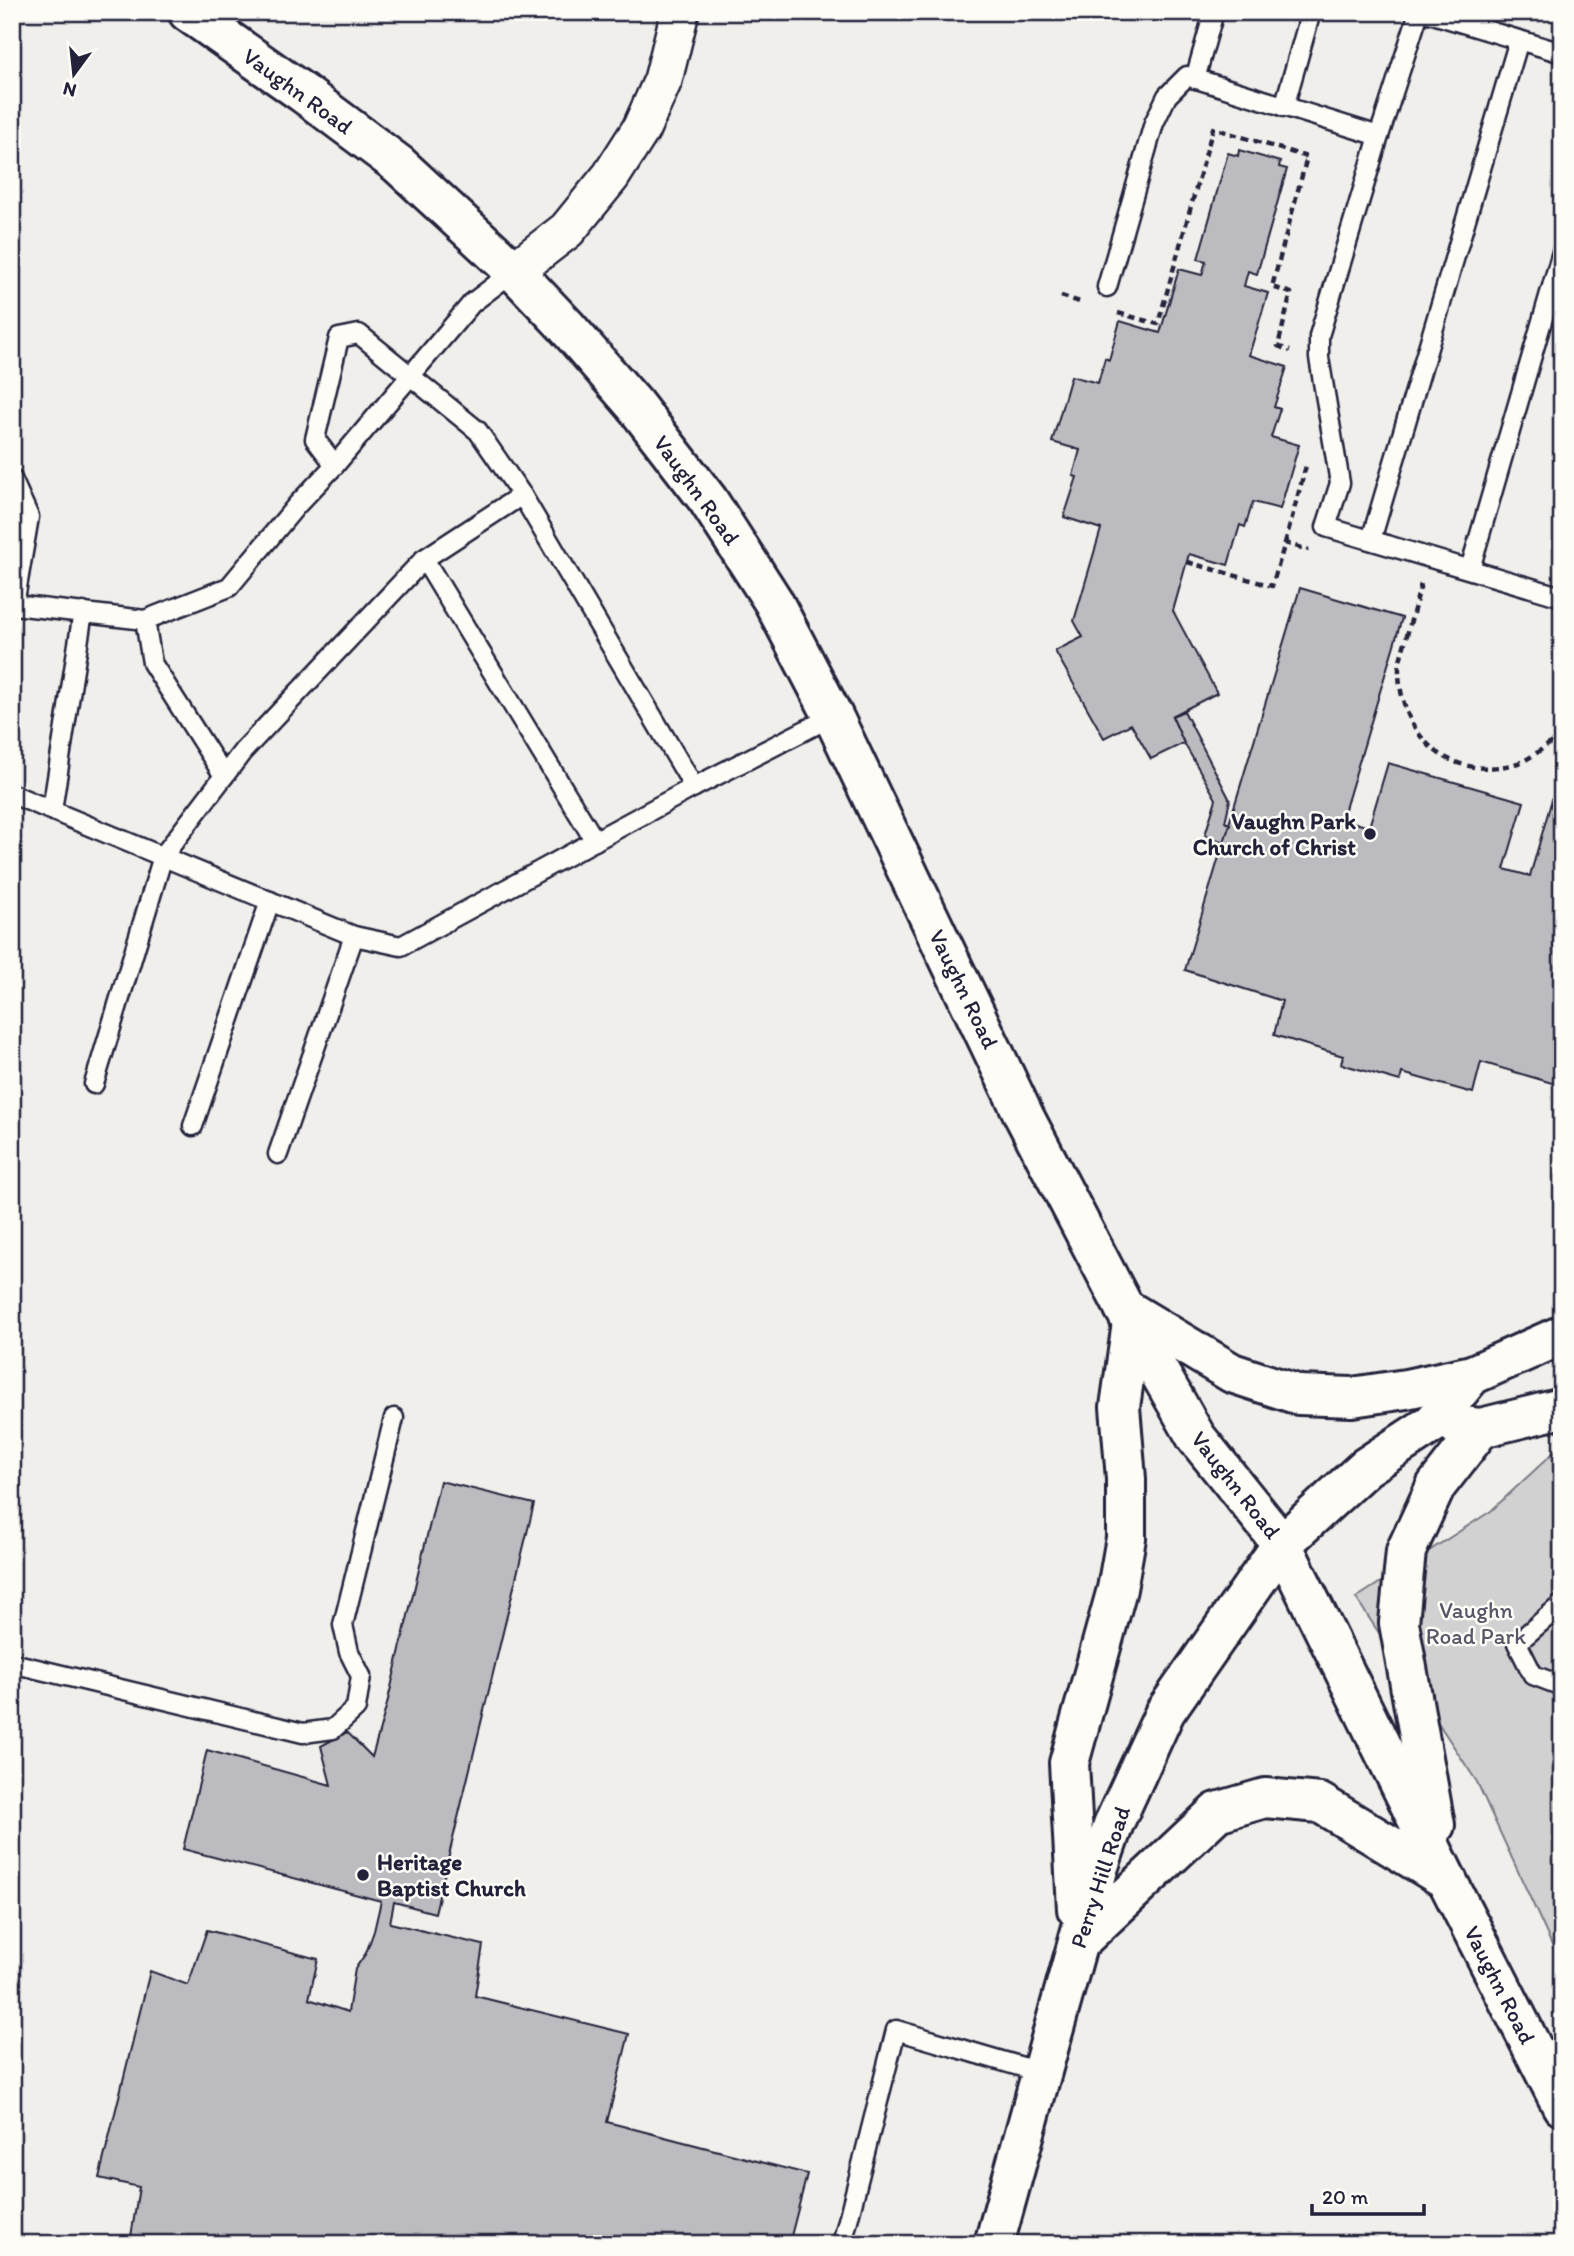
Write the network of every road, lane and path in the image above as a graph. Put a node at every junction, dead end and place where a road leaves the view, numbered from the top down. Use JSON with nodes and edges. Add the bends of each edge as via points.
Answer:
{"nodes":[{"id":1,"x":188,"y":12,"type":"edge"},
{"id":2,"x":680,"y":12,"type":"edge"},
{"id":3,"x":1214,"y":12,"type":"edge"},
{"id":4,"x":1311,"y":12,"type":"edge"},
{"id":5,"x":1419,"y":12,"type":"edge"},
{"id":6,"x":1426,"y":12,"type":"edge"},
{"id":7,"x":1519,"y":40,"type":"junction"},
{"id":8,"x":1562,"y":53,"type":"edge"},
{"id":9,"x":1195,"y":79,"type":"junction"},
{"id":10,"x":1284,"y":107,"type":"junction"},
{"id":11,"x":1379,"y":136,"type":"junction"},
{"id":12,"x":1562,"y":252,"type":"edge"},
{"id":13,"x":514,"y":271,"type":"junction"},
{"id":14,"x":1107,"y":287,"type":"dead end"},
{"id":15,"x":1061,"y":296,"type":"dead end"},
{"id":16,"x":1085,"y":303,"type":"dead end"},
{"id":17,"x":1109,"y":310,"type":"dead end"},
{"id":18,"x":1293,"y":364,"type":"dead end"},
{"id":19,"x":410,"y":375,"type":"junction"},
{"id":20,"x":1308,"y":459,"type":"dead end"},
{"id":21,"x":335,"y":465,"type":"junction"},
{"id":22,"x":12,"y":479,"type":"edge"},
{"id":23,"x":522,"y":495,"type":"junction"},
{"id":24,"x":1371,"y":540,"type":"junction"},
{"id":25,"x":1285,"y":543,"type":"junction"},
{"id":26,"x":1310,"y":550,"type":"dead end"},
{"id":27,"x":424,"y":559,"type":"junction"},
{"id":28,"x":1187,"y":562,"type":"dead end"},
{"id":29,"x":1469,"y":569,"type":"junction"},
{"id":30,"x":1409,"y":580,"type":"dead end"},
{"id":31,"x":1562,"y":597,"type":"edge"},
{"id":32,"x":13,"y":611,"type":"edge"},
{"id":33,"x":83,"y":612,"type":"junction"},
{"id":34,"x":145,"y":620,"type":"junction"},
{"id":35,"x":833,"y":716,"type":"junction"},
{"id":36,"x":1562,"y":730,"type":"edge"},
{"id":37,"x":224,"y":776,"type":"junction"},
{"id":38,"x":694,"y":787,"type":"junction"},
{"id":39,"x":12,"y":794,"type":"edge"},
{"id":40,"x":52,"y":810,"type":"junction"},
{"id":41,"x":595,"y":841,"type":"junction"},
{"id":42,"x":163,"y":856,"type":"junction"},
{"id":43,"x":271,"y":901,"type":"junction"},
{"id":44,"x":354,"y":936,"type":"junction"},
{"id":45,"x":94,"y":1084,"type":"dead end"},
{"id":46,"x":193,"y":1126,"type":"dead end"},
{"id":47,"x":278,"y":1154,"type":"dead end"},
{"id":48,"x":1128,"y":1315,"type":"junction"},
{"id":49,"x":1562,"y":1335,"type":"edge"},
{"id":50,"x":1472,"y":1375,"type":"junction"},
{"id":51,"x":1562,"y":1408,"type":"edge"},
{"id":52,"x":394,"y":1418,"type":"dead end"},
{"id":53,"x":1433,"y":1423,"type":"junction"},
{"id":54,"x":1481,"y":1428,"type":"junction"},
{"id":55,"x":1282,"y":1544,"type":"junction"},
{"id":56,"x":1562,"y":1604,"type":"edge"},
{"id":57,"x":12,"y":1663,"type":"edge"},
{"id":58,"x":1562,"y":1686,"type":"edge"},
{"id":59,"x":1445,"y":1875,"type":"junction"},
{"id":60,"x":1079,"y":1942,"type":"junction"},
{"id":61,"x":1043,"y":2073,"type":"junction"},
{"id":62,"x":1562,"y":2106,"type":"edge"},
{"id":63,"x":842,"y":2244,"type":"edge"},
{"id":64,"x":994,"y":2244,"type":"edge"}],
"edges":[{"from":1,"to":13,"type":"main road","name":"Vaughn Road","via":[[398,164]]},
{"from":2,"to":13,"type":"street","via":[[663,80],[619,164],[567,230]]},
{"from":3,"to":9,"type":"lane"},
{"from":4,"to":10,"type":"lane"},
{"from":5,"to":11,"type":"lane"},
{"from":6,"to":7,"type":"lane"},
{"from":7,"to":8,"type":"lane"},
{"from":7,"to":24,"type":"lane"},
{"from":9,"to":10,"type":"lane"},
{"from":9,"to":14,"type":"lane","via":[[1187,76],[1167,96],[1154,123]]},
{"from":10,"to":11,"type":"lane"},
{"from":11,"to":24,"type":"lane","via":[[1319,336],[1339,482],[1326,527]]},
{"from":12,"to":29,"type":"lane"},
{"from":13,"to":19,"type":"lane","via":[[472,303]]},
{"from":13,"to":35,"type":"main road","name":"Vaughn Road","via":[[634,404],[709,500],[773,601]]},
{"from":15,"to":16,"type":"path"},
{"from":17,"to":18,"type":"path","via":[[1158,324],[1213,128],[1307,157],[1272,287],[1291,293],[1278,346],[1290,351]]},
{"from":19,"to":21,"type":"lane"},
{"from":19,"to":21,"type":"lane","via":[[359,334],[339,338],[315,439]]},
{"from":19,"to":23,"type":"lane","via":[[478,431]]},
{"from":20,"to":25,"type":"path"},
{"from":21,"to":34,"type":"lane","via":[[229,587]]},
{"from":22,"to":32,"type":"lane","via":[[29,517]]},
{"from":23,"to":27,"type":"lane"},
{"from":23,"to":38,"type":"lane"},
{"from":24,"to":29,"type":"lane"},
{"from":25,"to":26,"type":"path"},
{"from":25,"to":28,"type":"path","via":[[1272,586]]},
{"from":27,"to":37,"type":"lane"},
{"from":27,"to":41,"type":"lane"},
{"from":29,"to":31,"type":"lane"},
{"from":30,"to":36,"type":"path","via":[[1421,584],[1399,664],[1399,692],[1424,741],[1464,765],[1499,767],[1521,762],[1560,737]]},
{"from":32,"to":33,"type":"lane"},
{"from":33,"to":34,"type":"lane"},
{"from":33,"to":40,"type":"lane"},
{"from":34,"to":37,"type":"lane","via":[[152,663]]},
{"from":35,"to":38,"type":"lane"},
{"from":35,"to":48,"type":"main road","name":"Vaughn Road","via":[[1026,1118]]},
{"from":37,"to":42,"type":"lane"},
{"from":38,"to":41,"type":"lane"},
{"from":39,"to":40,"type":"lane"},
{"from":40,"to":42,"type":"lane"},
{"from":41,"to":44,"type":"lane","via":[[401,947]]},
{"from":42,"to":43,"type":"lane"},
{"from":42,"to":45,"type":"lane"},
{"from":43,"to":44,"type":"lane"},
{"from":43,"to":46,"type":"lane"},
{"from":44,"to":47,"type":"lane"},
{"from":48,"to":50,"type":"main road","via":[[1232,1373],[1299,1395],[1352,1397]]},
{"from":48,"to":55,"type":"main road","name":"Vaughn Road","via":[[1196,1437]]},
{"from":48,"to":60,"type":"main road","via":[[1120,1407],[1126,1538],[1117,1589],[1069,1763]]},
{"from":49,"to":50,"type":"main road"},
{"from":50,"to":53,"type":"main road","name":"Perry Hill Road"},
{"from":51,"to":54,"type":"main road"},
{"from":52,"to":57,"type":"lane","via":[[343,1625],[361,1676],[356,1708],[333,1729],[303,1733]]},
{"from":53,"to":54,"type":"main road"},
{"from":53,"to":55,"type":"main road","name":"Perry Hill Road","via":[[1366,1467]]},
{"from":54,"to":59,"type":"main road","via":[[1436,1486],[1406,1551],[1399,1623]]},
{"from":55,"to":59,"type":"main road","name":"Vaughn Road"},
{"from":55,"to":60,"type":"main road","name":"Perry Hill Road","via":[[1166,1712],[1114,1823]]},
{"from":56,"to":58,"type":"lane","via":[[1517,1643],[1533,1675]]},
{"from":59,"to":60,"type":"main road","via":[[1320,1803],[1265,1798],[1217,1812]]},
{"from":59,"to":62,"type":"main road","name":"Vaughn Road"},
{"from":60,"to":61,"type":"main road","name":"Perry Hill Road"},
{"from":61,"to":63,"type":"lane","via":[[896,2030]]},
{"from":61,"to":64,"type":"main road","name":"Perry Hill Road"}]}
